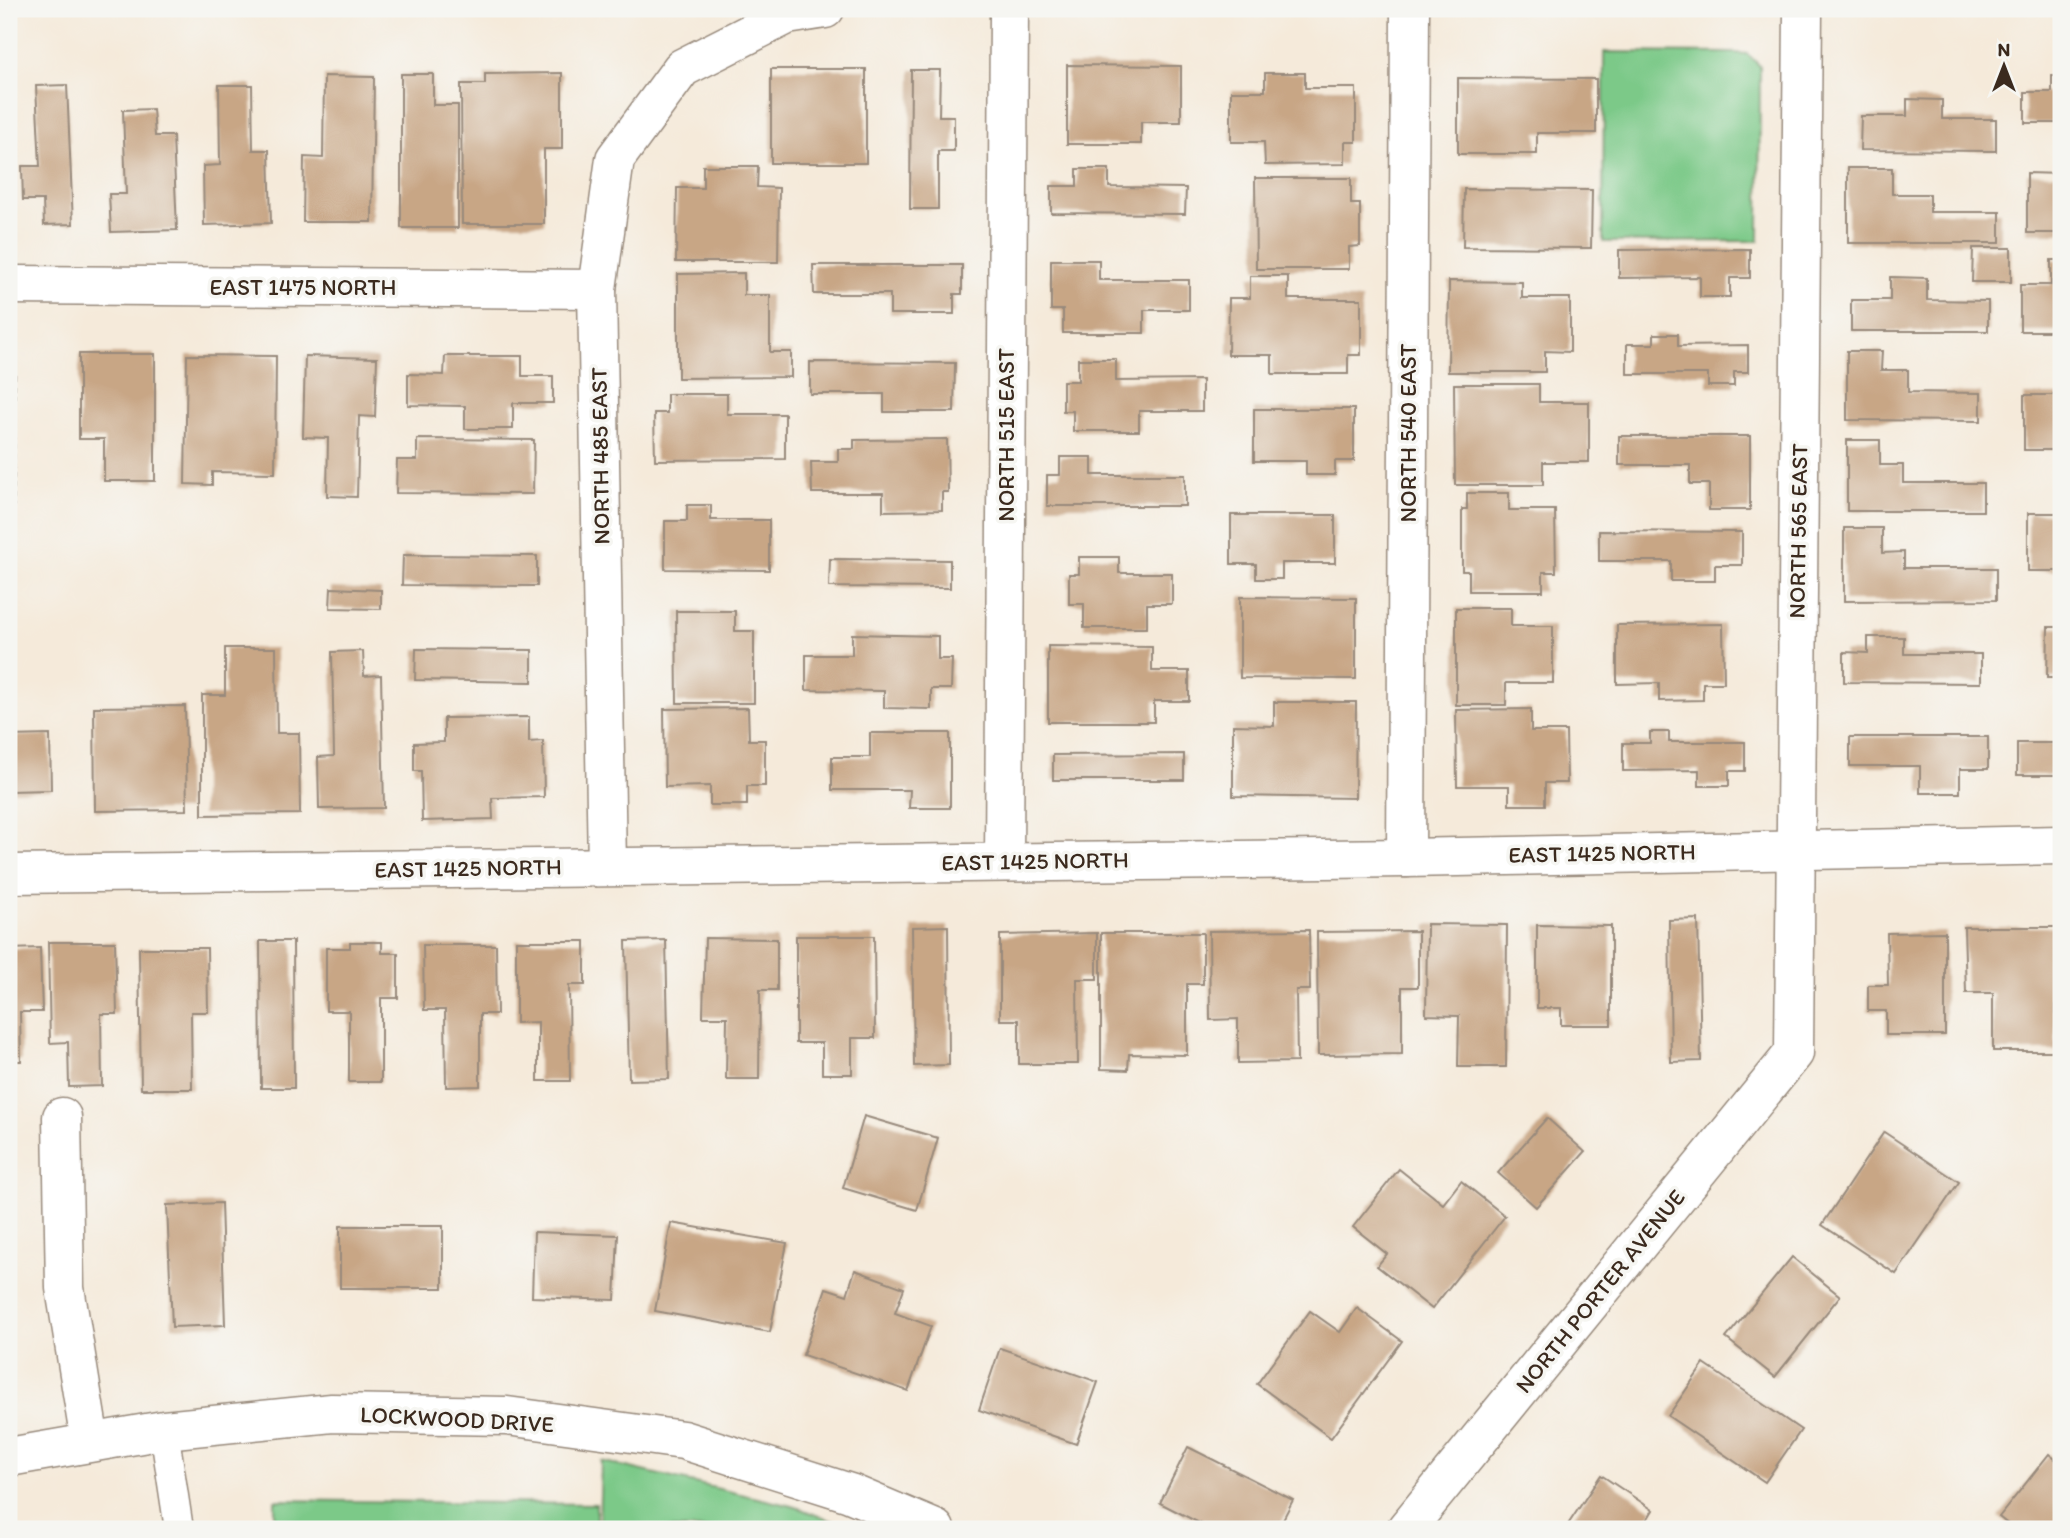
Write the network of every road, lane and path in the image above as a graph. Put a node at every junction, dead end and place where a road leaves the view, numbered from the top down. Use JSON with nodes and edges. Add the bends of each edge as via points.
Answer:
{"nodes":[{"id":1,"x":825,"y":9,"type":"edge"},
{"id":2,"x":1009,"y":9,"type":"edge"},
{"id":3,"x":1410,"y":9,"type":"edge"},
{"id":4,"x":1803,"y":9,"type":"edge"},
{"id":5,"x":9,"y":285,"type":"edge"},
{"id":6,"x":597,"y":289,"type":"junction"},
{"id":7,"x":13,"y":374,"type":"dead end"},
{"id":8,"x":11,"y":639,"type":"dead end"},
{"id":9,"x":2061,"y":845,"type":"edge"},
{"id":10,"x":1795,"y":849,"type":"junction"},
{"id":11,"x":1406,"y":858,"type":"junction"},
{"id":12,"x":1004,"y":861,"type":"junction"},
{"id":13,"x":607,"y":866,"type":"junction"},
{"id":14,"x":9,"y":874,"type":"edge"},
{"id":15,"x":1794,"y":1053,"type":"joint"},
{"id":16,"x":62,"y":1116,"type":"dead end"},
{"id":17,"x":164,"y":1430,"type":"junction"},
{"id":18,"x":90,"y":1442,"type":"junction"},
{"id":19,"x":9,"y":1457,"type":"edge"},
{"id":20,"x":179,"y":1529,"type":"edge"},
{"id":21,"x":935,"y":1529,"type":"edge"},
{"id":22,"x":1406,"y":1529,"type":"edge"}],
"edges":[{"from":1,"to":6,"type":"street","name":"NORTH 485 EAST","via":[[787,15],[682,68],[615,159]]},
{"from":2,"to":12,"type":"street","name":"NORTH 515 EAST"},
{"from":3,"to":11,"type":"street","name":"NORTH 540 EAST"},
{"from":4,"to":10,"type":"street","name":"NORTH 565 EAST"},
{"from":5,"to":6,"type":"street","name":"EAST 1475 NORTH"},
{"from":6,"to":13,"type":"street","name":"NORTH 485 EAST"},
{"from":7,"to":8,"type":"path"},
{"from":9,"to":10,"type":"street","name":"EAST 1425 NORTH"},
{"from":10,"to":11,"type":"street","name":"EAST 1425 NORTH"},
{"from":10,"to":15,"type":"street","name":"NORTH 565 EAST"},
{"from":11,"to":12,"type":"street","name":"EAST 1425 NORTH"},
{"from":12,"to":13,"type":"street","name":"EAST 1425 NORTH"},
{"from":13,"to":14,"type":"street","name":"EAST 1425 NORTH"},
{"from":15,"to":22,"type":"street","name":"NORTH PORTER AVENUE"},
{"from":16,"to":18,"type":"street","via":[[65,1288]]},
{"from":17,"to":18,"type":"street","name":"LOCKWOOD DRIVE"},
{"from":17,"to":20,"type":"lane"},
{"from":17,"to":21,"type":"street","name":"LOCKWOOD DRIVE","via":[[332,1413],[507,1416],[683,1440],[850,1493]]},
{"from":18,"to":19,"type":"street","name":"LOCKWOOD DRIVE"}]}
